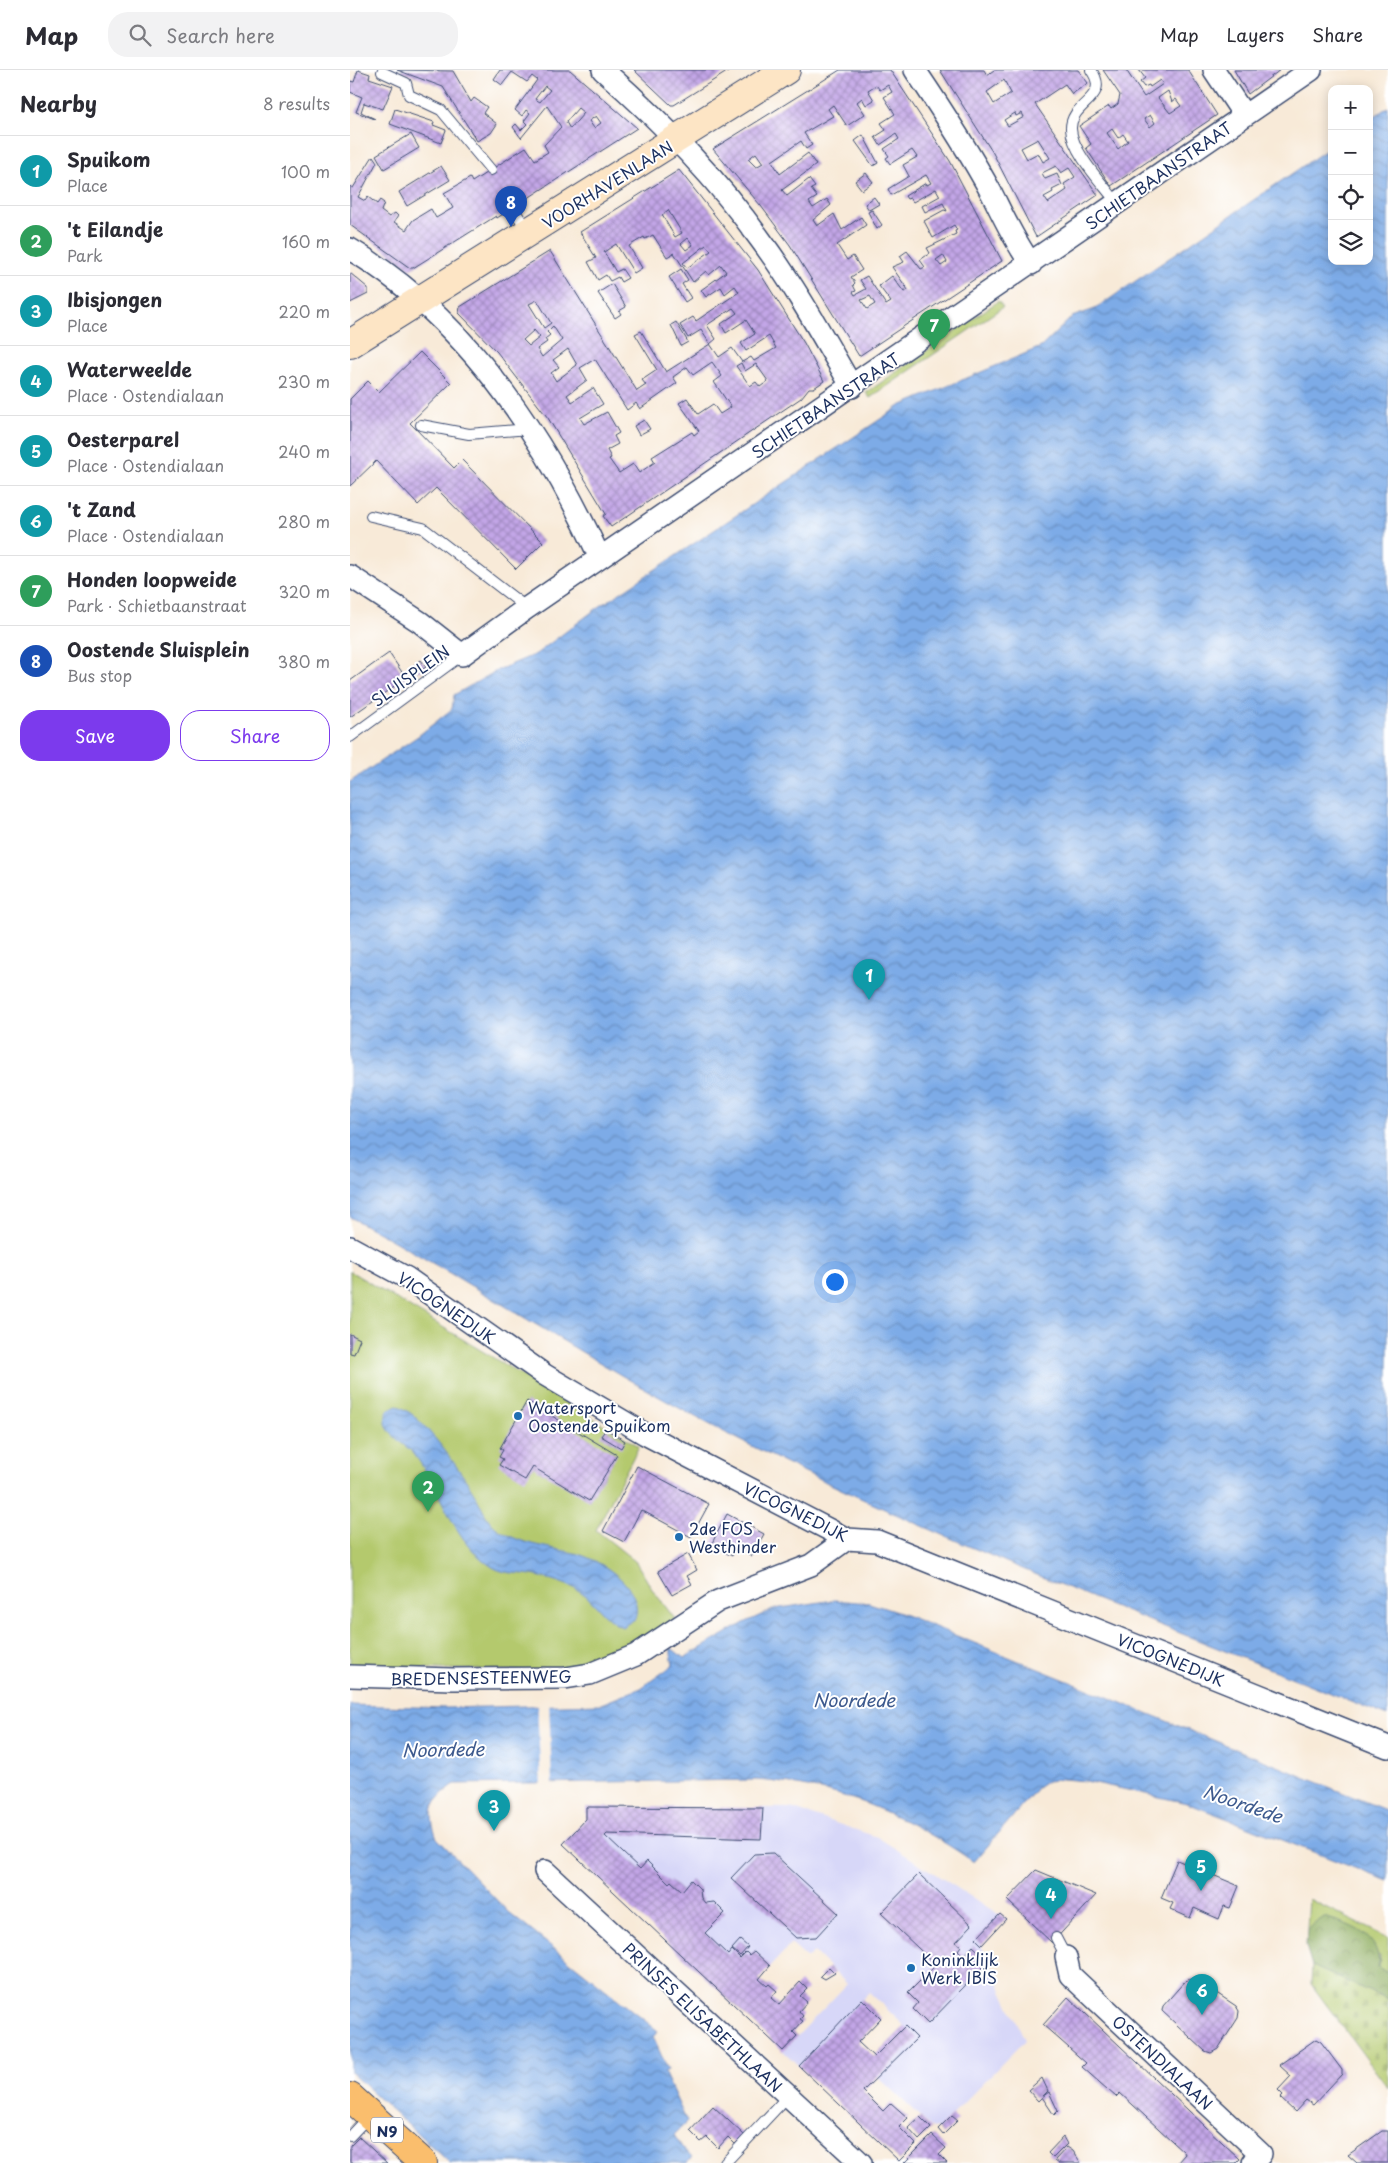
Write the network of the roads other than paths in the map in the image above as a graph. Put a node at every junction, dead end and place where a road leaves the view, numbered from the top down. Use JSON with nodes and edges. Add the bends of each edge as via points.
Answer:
{"nodes":[{"id":1,"x":603,"y":70,"type":"edge"},
{"id":2,"x":786,"y":70,"type":"edge"},
{"id":3,"x":915,"y":70,"type":"edge"},
{"id":4,"x":1091,"y":70,"type":"edge"},
{"id":5,"x":1214,"y":70,"type":"edge"},
{"id":6,"x":1311,"y":70,"type":"edge"},
{"id":7,"x":382,"y":72,"type":"dead end"},
{"id":8,"x":1244,"y":115,"type":"junction"},
{"id":9,"x":677,"y":140,"type":"junction"},
{"id":10,"x":491,"y":170,"type":"dead end"},
{"id":11,"x":1117,"y":203,"type":"junction"},
{"id":12,"x":513,"y":208,"type":"dead end"},
{"id":13,"x":529,"y":233,"type":"junction"},
{"id":14,"x":350,"y":249,"type":"edge"},
{"id":15,"x":1031,"y":264,"type":"junction"},
{"id":16,"x":421,"y":300,"type":"junction"},
{"id":17,"x":350,"y":344,"type":"edge"},
{"id":18,"x":852,"y":387,"type":"junction"},
{"id":19,"x":421,"y":425,"type":"dead end"},
{"id":20,"x":529,"y":429,"type":"junction"},
{"id":21,"x":371,"y":516,"type":"dead end"},
{"id":22,"x":600,"y":558,"type":"junction"},
{"id":23,"x":350,"y":576,"type":"edge"},
{"id":24,"x":527,"y":608,"type":"junction"},
{"id":25,"x":462,"y":655,"type":"junction"},
{"id":26,"x":350,"y":737,"type":"edge"},
{"id":27,"x":350,"y":1247,"type":"edge"},
{"id":28,"x":847,"y":1538,"type":"junction"},
{"id":29,"x":350,"y":1676,"type":"edge"},
{"id":30,"x":1388,"y":1747,"type":"edge"},
{"id":31,"x":545,"y":1871,"type":"dead end"},
{"id":32,"x":1056,"y":1938,"type":"dead end"},
{"id":33,"x":1066,"y":1957,"type":"joint"},
{"id":34,"x":788,"y":2096,"type":"junction"},
{"id":35,"x":360,"y":2106,"type":"edge"},
{"id":36,"x":350,"y":2136,"type":"edge"},
{"id":37,"x":1261,"y":2160,"type":"edge"},
{"id":38,"x":423,"y":2163,"type":"edge"},
{"id":39,"x":725,"y":2163,"type":"edge"},
{"id":40,"x":861,"y":2163,"type":"edge"}],
"edges":[{"from":1,"to":9,"type":"street"},
{"from":2,"to":9,"type":"street","name":"VOORHAVENLAAN"},
{"from":3,"to":15,"type":"street","via":[[948,119],[1016,243]]},
{"from":4,"to":11,"type":"lane","via":[[1097,78],[1097,86],[1094,95],[1072,118],[1073,143]]},
{"from":5,"to":8,"type":"street"},
{"from":6,"to":8,"type":"street","name":"SCHIETBAANSTRAAT"},
{"from":7,"to":10,"type":"lane","via":[[406,83],[409,96],[441,110]]},
{"from":8,"to":11,"type":"street","name":"SCHIETBAANSTRAAT"},
{"from":9,"to":13,"type":"street","name":"VOORHAVENLAAN"},
{"from":9,"to":18,"type":"street","via":[[760,238]]},
{"from":11,"to":15,"type":"street","name":"SCHIETBAANSTRAAT"},
{"from":12,"to":13,"type":"lane"},
{"from":13,"to":16,"type":"street","name":"VOORHAVENLAAN"},
{"from":14,"to":16,"type":"street"},
{"from":15,"to":18,"type":"street","name":"SCHIETBAANSTRAAT"},
{"from":16,"to":17,"type":"street","name":"VOORHAVENLAAN"},
{"from":16,"to":20,"type":"street","via":[[501,388]]},
{"from":18,"to":22,"type":"street","name":"SCHIETBAANSTRAAT"},
{"from":19,"to":20,"type":"lane","via":[[469,434]]},
{"from":20,"to":22,"type":"street","via":[[574,503]]},
{"from":21,"to":24,"type":"lane","via":[[422,528]]},
{"from":22,"to":24,"type":"street","name":"SCHIETBAANSTRAAT"},
{"from":23,"to":25,"type":"street","via":[[420,622]]},
{"from":24,"to":25,"type":"street","name":"SCHIETBAANSTRAAT"},
{"from":25,"to":26,"type":"lane","name":"SLUISPLEIN"},
{"from":27,"to":28,"type":"street","name":"VICOGNEDIJK","via":[[408,1278],[544,1375],[636,1429]]},
{"from":28,"to":29,"type":"street","name":"BREDENSESTEENWEG","via":[[811,1565],[718,1601],[636,1655],[590,1674],[565,1678],[453,1679]]},
{"from":28,"to":30,"type":"street","name":"VICOGNEDIJK","via":[[877,1540]]},
{"from":31,"to":34,"type":"street","name":"PRINSES ELISABETHLAAN"},
{"from":32,"to":33,"type":"lane"},
{"from":33,"to":37,"type":"street","name":"OSTENDIALAAN","via":[[1070,1975]]},
{"from":34,"to":39,"type":"lane"},
{"from":34,"to":40,"type":"street","name":"PRINSES ELISABETHLAAN"},
{"from":35,"to":36,"type":"lane"},
{"from":35,"to":38,"type":"main road","number":"N9"}]}
